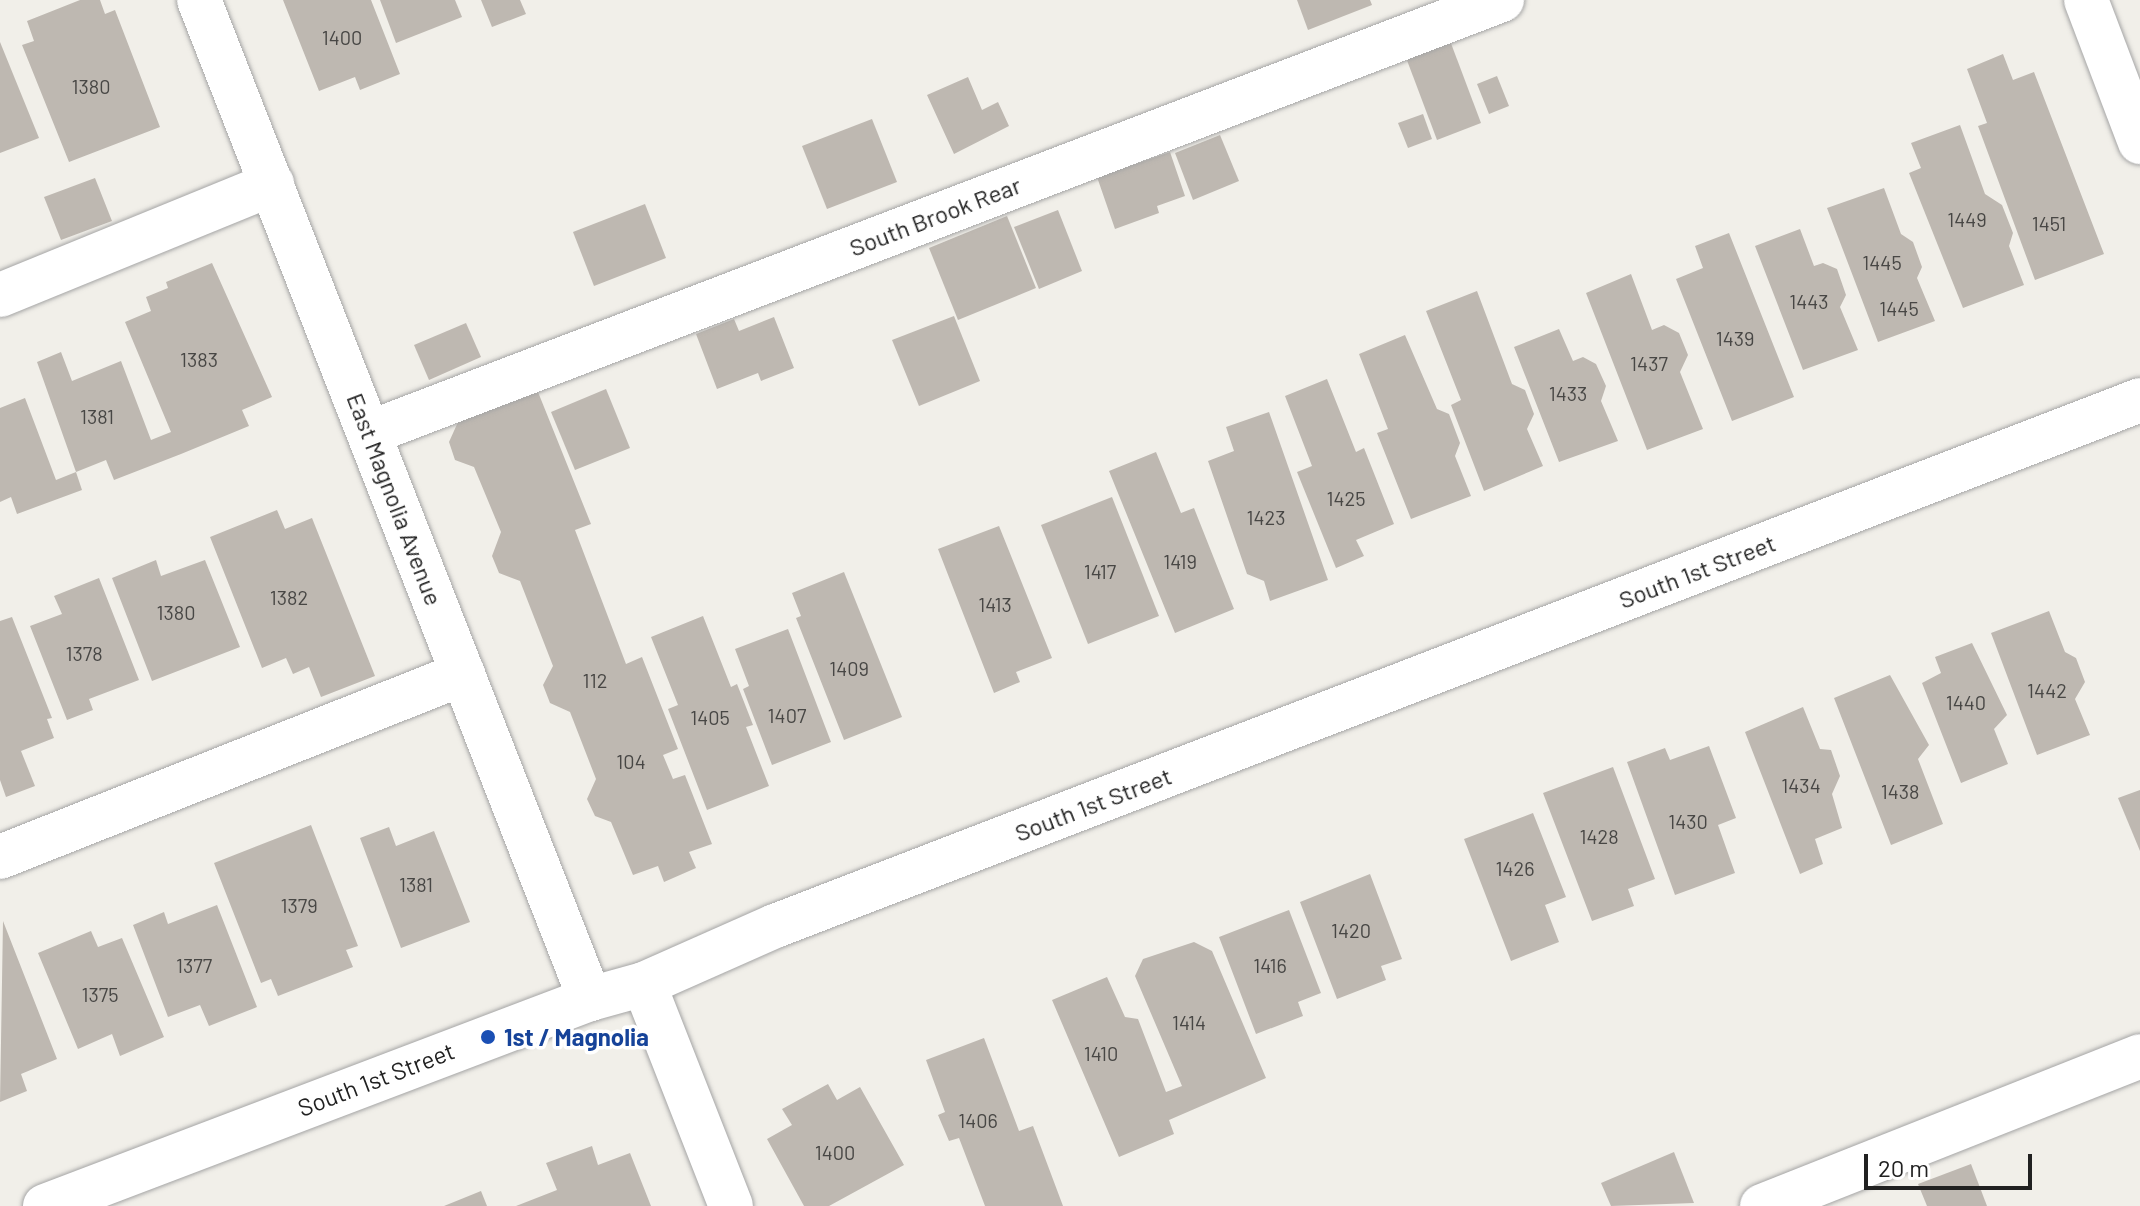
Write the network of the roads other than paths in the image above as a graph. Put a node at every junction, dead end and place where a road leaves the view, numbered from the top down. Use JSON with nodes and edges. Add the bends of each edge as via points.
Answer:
{"nodes":[{"id":1,"x":199,"y":0,"type":"edge"},
{"id":2,"x":1502,"y":0,"type":"edge"},
{"id":3,"x":2086,"y":0,"type":"edge"},
{"id":4,"x":2140,"y":142,"type":"edge"},
{"id":5,"x":272,"y":184,"type":"junction"},
{"id":6,"x":0,"y":295,"type":"edge"},
{"id":7,"x":2140,"y":400,"type":"edge"},
{"id":8,"x":369,"y":433,"type":"junction"},
{"id":9,"x":463,"y":674,"type":"junction"},
{"id":10,"x":0,"y":857,"type":"edge"},
{"id":11,"x":644,"y":984,"type":"junction"},
{"id":12,"x":590,"y":999,"type":"junction"},
{"id":13,"x":2140,"y":1056,"type":"edge"},
{"id":14,"x":45,"y":1206,"type":"edge"},
{"id":15,"x":731,"y":1206,"type":"edge"},
{"id":16,"x":1762,"y":1206,"type":"edge"}],
"edges":[{"from":1,"to":5,"type":"street","name":"East Magnolia Avenue"},
{"from":2,"to":8,"type":"street","name":"South Brook Rear"},
{"from":3,"to":4,"type":"street"},
{"from":5,"to":6,"type":"street"},
{"from":5,"to":8,"type":"street","name":"East Magnolia Avenue"},
{"from":7,"to":11,"type":"street","name":"South 1st Street","via":[[775,926]]},
{"from":8,"to":9,"type":"street","name":"East Magnolia Avenue"},
{"from":9,"to":10,"type":"street"},
{"from":9,"to":12,"type":"street","name":"East Magnolia Avenue"},
{"from":11,"to":12,"type":"street","name":"South 1st Street"},
{"from":11,"to":15,"type":"street"},
{"from":12,"to":14,"type":"street","name":"South 1st Street"},
{"from":13,"to":16,"type":"street"}]}
